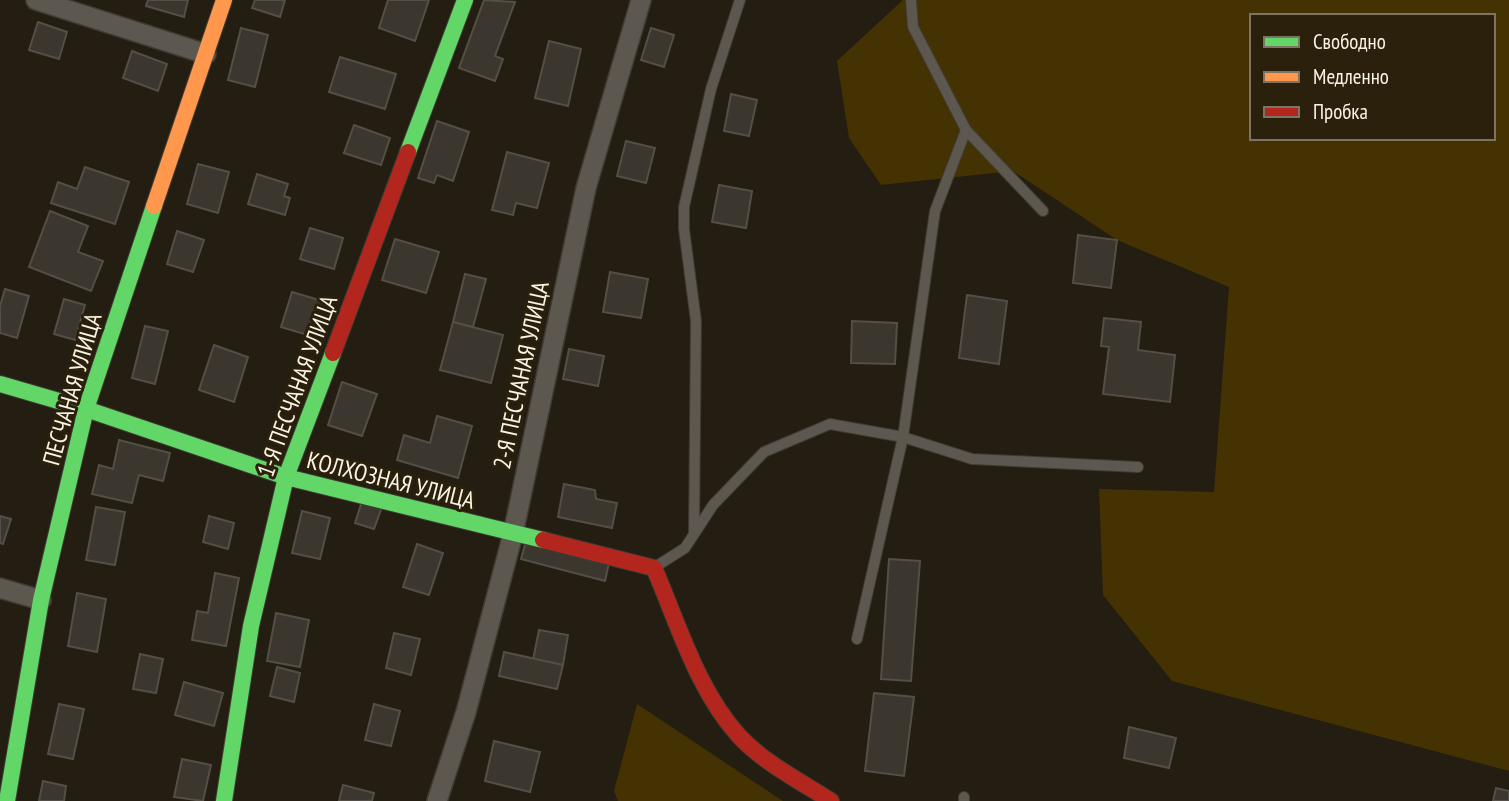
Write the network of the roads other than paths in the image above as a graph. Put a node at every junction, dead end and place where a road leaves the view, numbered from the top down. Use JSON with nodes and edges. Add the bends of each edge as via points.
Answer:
{"nodes":[{"id":1,"x":36,"y":0,"type":"edge"},
{"id":2,"x":223,"y":0,"type":"edge"},
{"id":3,"x":465,"y":0,"type":"edge"},
{"id":4,"x":640,"y":0,"type":"edge"},
{"id":5,"x":740,"y":0,"type":"edge"},
{"id":6,"x":911,"y":0,"type":"edge"},
{"id":7,"x":206,"y":54,"type":"junction"},
{"id":8,"x":966,"y":130,"type":"junction"},
{"id":9,"x":1043,"y":211,"type":"dead end"},
{"id":10,"x":0,"y":384,"type":"edge"},
{"id":11,"x":86,"y":409,"type":"junction"},
{"id":12,"x":903,"y":437,"type":"junction"},
{"id":13,"x":1138,"y":467,"type":"dead end"},
{"id":14,"x":286,"y":477,"type":"junction"},
{"id":15,"x":513,"y":534,"type":"junction"},
{"id":16,"x":694,"y":534,"type":"junction"},
{"id":17,"x":654,"y":568,"type":"junction"},
{"id":18,"x":0,"y":588,"type":"edge"},
{"id":19,"x":41,"y":600,"type":"junction"},
{"id":20,"x":857,"y":639,"type":"dead end"},
{"id":21,"x":6,"y":794,"type":"edge"},
{"id":22,"x":224,"y":801,"type":"edge"},
{"id":23,"x":437,"y":801,"type":"edge"},
{"id":24,"x":831,"y":801,"type":"edge"}],
"edges":[{"from":1,"to":7,"type":"street"},
{"from":2,"to":7,"type":"street","name":"ПЕСЧАНАЯ УЛИЦА"},
{"from":3,"to":14,"type":"street","name":"1-Я ПЕСЧАНАЯ УЛИЦА"},
{"from":4,"to":15,"type":"street","name":"2-Я ПЕСЧАНАЯ УЛИЦА","via":[[586,188]]},
{"from":5,"to":16,"type":"lane","via":[[711,89],[684,207],[696,321]]},
{"from":6,"to":8,"type":"lane","via":[[913,27]]},
{"from":7,"to":11,"type":"street","name":"ПЕСЧАНАЯ УЛИЦА"},
{"from":8,"to":9,"type":"lane"},
{"from":8,"to":12,"type":"lane","via":[[935,211]]},
{"from":10,"to":11,"type":"street","name":"КОЛХОЗНАЯ УЛИЦА"},
{"from":11,"to":14,"type":"street","name":"КОЛХОЗНАЯ УЛИЦА"},
{"from":11,"to":19,"type":"street","name":"ПЕСЧАНАЯ УЛИЦА"},
{"from":12,"to":13,"type":"lane","via":[[972,459]]},
{"from":12,"to":16,"type":"lane","via":[[830,425],[764,452],[713,505]]},
{"from":12,"to":20,"type":"lane"},
{"from":14,"to":15,"type":"street","name":"КОЛХОЗНАЯ УЛИЦА"},
{"from":14,"to":22,"type":"street","name":"1-Я ПЕСЧАНАЯ УЛИЦА","via":[[250,626]]},
{"from":15,"to":17,"type":"street","name":"КОЛХОЗНАЯ УЛИЦА"},
{"from":15,"to":23,"type":"street","name":"2-Я ПЕСЧАНАЯ УЛИЦА","via":[[466,712]]},
{"from":16,"to":17,"type":"lane","via":[[685,548]]},
{"from":17,"to":24,"type":"street","via":[[712,693],[737,734],[756,752]]},
{"from":18,"to":19,"type":"street"},
{"from":19,"to":21,"type":"street","name":"ПЕСЧАНАЯ УЛИЦА"}]}
